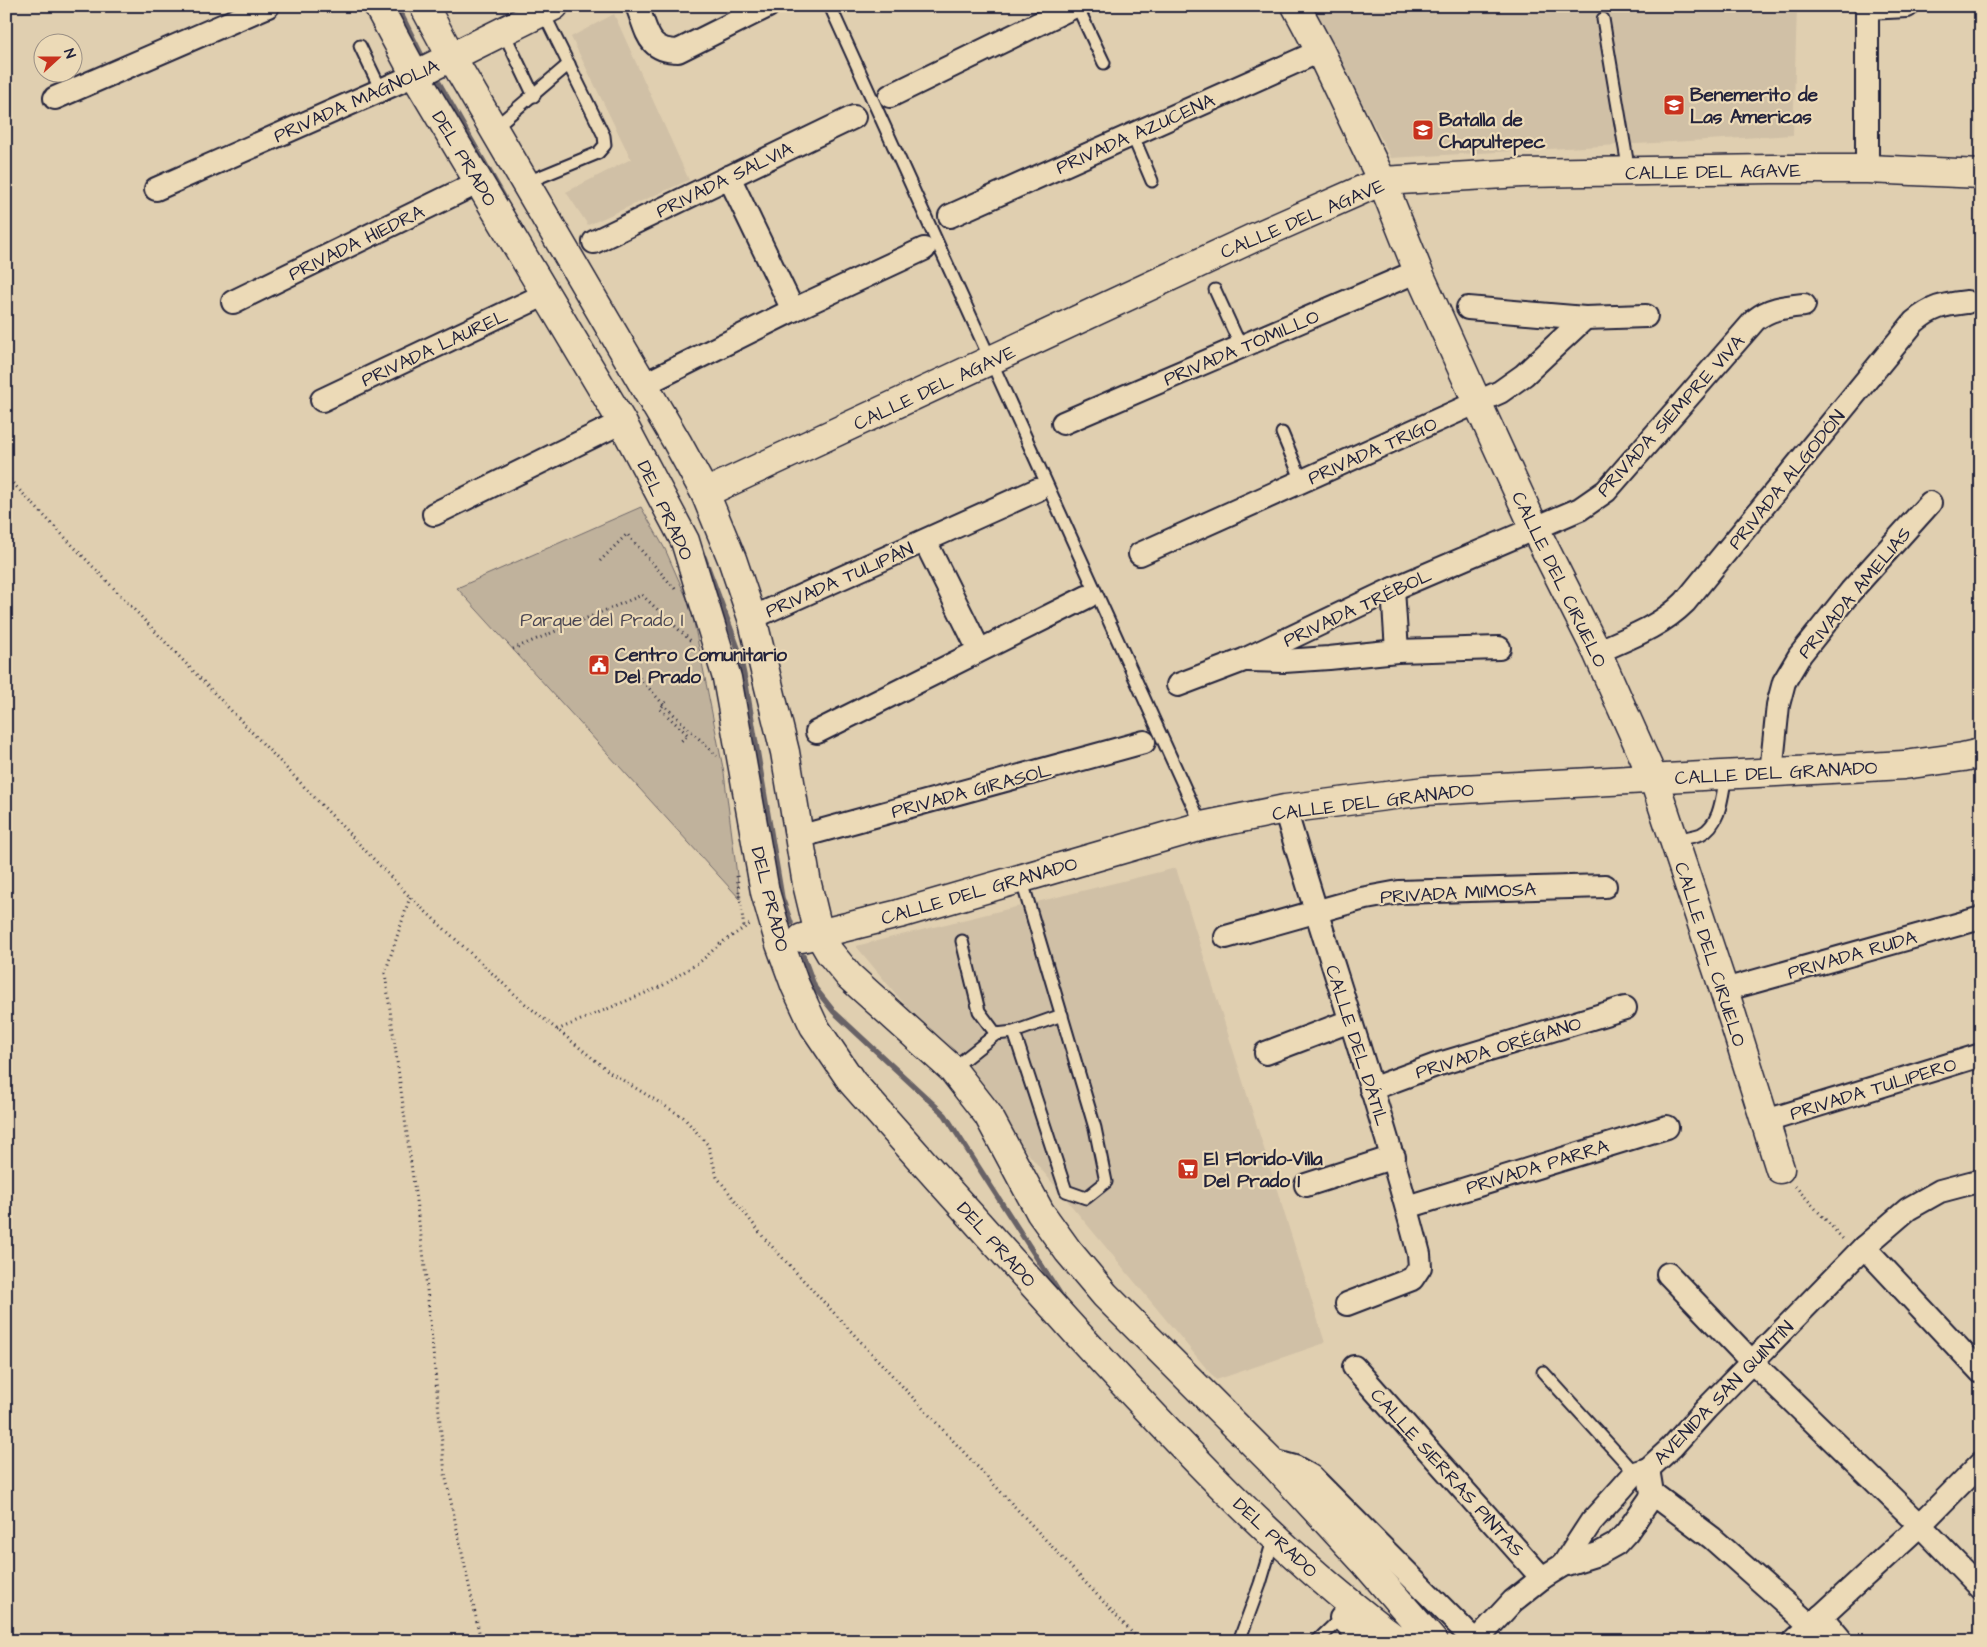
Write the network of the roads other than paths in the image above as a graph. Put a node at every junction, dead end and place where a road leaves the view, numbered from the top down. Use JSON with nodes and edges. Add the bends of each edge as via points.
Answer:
{"nodes":[{"id":1,"x":268,"y":6,"type":"edge"},
{"id":2,"x":378,"y":6,"type":"edge"},
{"id":3,"x":424,"y":6,"type":"edge"},
{"id":4,"x":637,"y":6,"type":"edge"},
{"id":5,"x":768,"y":6,"type":"edge"},
{"id":6,"x":830,"y":6,"type":"edge"},
{"id":7,"x":1076,"y":6,"type":"edge"},
{"id":8,"x":1296,"y":6,"type":"edge"},
{"id":9,"x":1907,"y":6,"type":"edge"},
{"id":10,"x":1867,"y":7,"type":"edge"},
{"id":11,"x":549,"y":9,"type":"edge"},
{"id":12,"x":1603,"y":19,"type":"dead end"},
{"id":13,"x":503,"y":31,"type":"junction"},
{"id":14,"x":360,"y":46,"type":"dead end"},
{"id":15,"x":1320,"y":51,"type":"junction"},
{"id":16,"x":451,"y":56,"type":"junction"},
{"id":17,"x":1104,"y":63,"type":"dead end"},
{"id":18,"x":569,"y":64,"type":"junction"},
{"id":19,"x":415,"y":75,"type":"junction"},
{"id":20,"x":382,"y":90,"type":"junction"},
{"id":21,"x":534,"y":96,"type":"junction"},
{"id":22,"x":890,"y":96,"type":"dead end"},
{"id":23,"x":55,"y":98,"type":"dead end"},
{"id":24,"x":854,"y":117,"type":"dead end"},
{"id":25,"x":493,"y":129,"type":"junction"},
{"id":26,"x":1132,"y":134,"type":"junction"},
{"id":27,"x":1867,"y":169,"type":"junction"},
{"id":28,"x":1629,"y":172,"type":"junction"},
{"id":29,"x":1981,"y":174,"type":"edge"},
{"id":30,"x":729,"y":177,"type":"junction"},
{"id":31,"x":1152,"y":181,"type":"dead end"},
{"id":32,"x":1382,"y":181,"type":"junction"},
{"id":33,"x":479,"y":182,"type":"junction"},
{"id":34,"x":525,"y":183,"type":"junction"},
{"id":35,"x":156,"y":189,"type":"dead end"},
{"id":36,"x":950,"y":216,"type":"dead end"},
{"id":37,"x":594,"y":242,"type":"dead end"},
{"id":38,"x":924,"y":249,"type":"dead end"},
{"id":39,"x":1418,"y":270,"type":"junction"},
{"id":40,"x":1215,"y":290,"type":"dead end"},
{"id":41,"x":546,"y":294,"type":"junction"},
{"id":42,"x":233,"y":302,"type":"dead end"},
{"id":43,"x":1967,"y":302,"type":"dead end"},
{"id":44,"x":1804,"y":304,"type":"dead end"},
{"id":45,"x":1468,"y":308,"type":"dead end"},
{"id":46,"x":792,"y":310,"type":"junction"},
{"id":47,"x":1646,"y":316,"type":"dead end"},
{"id":48,"x":1585,"y":318,"type":"junction"},
{"id":49,"x":1241,"y":347,"type":"junction"},
{"id":50,"x":992,"y":360,"type":"junction"},
{"id":51,"x":643,"y":385,"type":"junction"},
{"id":52,"x":322,"y":400,"type":"dead end"},
{"id":53,"x":1477,"y":402,"type":"junction"},
{"id":54,"x":622,"y":422,"type":"junction"},
{"id":55,"x":1063,"y":423,"type":"dead end"},
{"id":56,"x":1282,"y":433,"type":"dead end"},
{"id":57,"x":1302,"y":481,"type":"junction"},
{"id":58,"x":1037,"y":490,"type":"dead end"},
{"id":59,"x":705,"y":493,"type":"junction"},
{"id":60,"x":1930,"y":503,"type":"dead end"},
{"id":61,"x":434,"y":514,"type":"dead end"},
{"id":62,"x":1535,"y":529,"type":"junction"},
{"id":63,"x":925,"y":541,"type":"junction"},
{"id":64,"x":1140,"y":554,"type":"dead end"},
{"id":65,"x":1393,"y":589,"type":"junction"},
{"id":66,"x":1087,"y":597,"type":"dead end"},
{"id":67,"x":752,"y":618,"type":"junction"},
{"id":68,"x":1499,"y":648,"type":"dead end"},
{"id":69,"x":979,"y":650,"type":"junction"},
{"id":70,"x":1397,"y":651,"type":"junction"},
{"id":71,"x":1597,"y":652,"type":"junction"},
{"id":72,"x":1244,"y":660,"type":"junction"},
{"id":73,"x":1178,"y":684,"type":"dead end"},
{"id":74,"x":817,"y":732,"type":"dead end"},
{"id":75,"x":1144,"y":742,"type":"dead end"},
{"id":76,"x":1981,"y":753,"type":"edge"},
{"id":77,"x":1771,"y":773,"type":"junction"},
{"id":78,"x":1726,"y":776,"type":"junction"},
{"id":79,"x":1654,"y":780,"type":"junction"},
{"id":80,"x":1285,"y":809,"type":"junction"},
{"id":81,"x":1202,"y":826,"type":"junction"},
{"id":82,"x":798,"y":837,"type":"junction"},
{"id":83,"x":1674,"y":841,"type":"junction"},
{"id":84,"x":1021,"y":878,"type":"junction"},
{"id":85,"x":1605,"y":886,"type":"dead end"},
{"id":86,"x":1315,"y":911,"type":"junction"},
{"id":87,"x":1981,"y":918,"type":"edge"},
{"id":88,"x":819,"y":934,"type":"junction"},
{"id":89,"x":1226,"y":937,"type":"dead end"},
{"id":90,"x":962,"y":941,"type":"dead end"},
{"id":91,"x":780,"y":944,"type":"junction"},
{"id":92,"x":1724,"y":990,"type":"junction"},
{"id":93,"x":1625,"y":1008,"type":"dead end"},
{"id":94,"x":1062,"y":1015,"type":"junction"},
{"id":95,"x":1350,"y":1021,"type":"junction"},
{"id":96,"x":1014,"y":1032,"type":"junction"},
{"id":97,"x":996,"y":1034,"type":"junction"},
{"id":98,"x":1266,"y":1053,"type":"dead end"},
{"id":99,"x":1981,"y":1055,"type":"edge"},
{"id":100,"x":952,"y":1069,"type":"junction"},
{"id":101,"x":1371,"y":1089,"type":"junction"},
{"id":102,"x":1766,"y":1120,"type":"junction"},
{"id":103,"x":1667,"y":1127,"type":"dead end"},
{"id":104,"x":1394,"y":1157,"type":"junction"},
{"id":105,"x":1780,"y":1169,"type":"road end"},
{"id":106,"x":1981,"y":1183,"type":"edge"},
{"id":107,"x":1306,"y":1185,"type":"dead end"},
{"id":108,"x":1407,"y":1207,"type":"junction"},
{"id":109,"x":1860,"y":1251,"type":"junction"},
{"id":110,"x":1668,"y":1274,"type":"dead end"},
{"id":111,"x":1348,"y":1304,"type":"dead end"},
{"id":112,"x":1752,"y":1362,"type":"junction"},
{"id":113,"x":1354,"y":1367,"type":"dead end"},
{"id":114,"x":1543,"y":1372,"type":"dead end"},
{"id":115,"x":1981,"y":1372,"type":"edge"},
{"id":116,"x":1270,"y":1460,"type":"junction"},
{"id":117,"x":1981,"y":1463,"type":"edge"},
{"id":118,"x":1642,"y":1471,"type":"junction"},
{"id":119,"x":1652,"y":1493,"type":"junction"},
{"id":120,"x":1920,"y":1525,"type":"junction"},
{"id":121,"x":1274,"y":1537,"type":"junction"},
{"id":122,"x":1562,"y":1565,"type":"junction"},
{"id":123,"x":1542,"y":1578,"type":"junction"},
{"id":124,"x":1981,"y":1588,"type":"edge"},
{"id":125,"x":1347,"y":1612,"type":"junction"},
{"id":126,"x":1815,"y":1620,"type":"junction"},
{"id":127,"x":1239,"y":1641,"type":"edge"},
{"id":128,"x":1317,"y":1641,"type":"edge"},
{"id":129,"x":1364,"y":1641,"type":"edge"},
{"id":130,"x":1398,"y":1641,"type":"edge"},
{"id":131,"x":1433,"y":1641,"type":"edge"},
{"id":132,"x":1475,"y":1641,"type":"edge"},
{"id":133,"x":1794,"y":1641,"type":"edge"},
{"id":134,"x":1842,"y":1641,"type":"edge"}],
"edges":[{"from":1,"to":23,"type":"street"},
{"from":2,"to":19,"type":"main road","name":"DEL PRADO"},
{"from":3,"to":16,"type":"main road","name":"DEL PRADO"},
{"from":4,"to":5,"type":"street","via":[[653,44],[664,51],[678,51]]},
{"from":6,"to":50,"type":"lane"},
{"from":7,"to":17,"type":"lane"},
{"from":7,"to":22,"type":"street"},
{"from":8,"to":15,"type":"main road","name":"CALLE DEL CIRUELO"},
{"from":9,"to":10,"type":"street"},
{"from":10,"to":27,"type":"street"},
{"from":11,"to":13,"type":"main road","name":"PRIVADA MAGNOLIA"},
{"from":11,"to":18,"type":"lane"},
{"from":12,"to":28,"type":"lane"},
{"from":13,"to":16,"type":"main road","name":"PRIVADA MAGNOLIA"},
{"from":13,"to":21,"type":"lane"},
{"from":14,"to":20,"type":"lane"},
{"from":15,"to":26,"type":"street","name":"PRIVADA AZUCENA"},
{"from":15,"to":32,"type":"main road","name":"CALLE DEL CIRUELO"},
{"from":16,"to":19,"type":"main road","name":"PRIVADA MAGNOLIA"},
{"from":16,"to":25,"type":"main road","name":"DEL PRADO"},
{"from":18,"to":21,"type":"lane"},
{"from":18,"to":34,"type":"lane","via":[[604,136],[605,145],[598,152]]},
{"from":19,"to":20,"type":"street","name":"PRIVADA MAGNOLIA"},
{"from":19,"to":33,"type":"main road","name":"DEL PRADO"},
{"from":20,"to":35,"type":"street","name":"PRIVADA MAGNOLIA"},
{"from":21,"to":25,"type":"lane"},
{"from":24,"to":30,"type":"street","name":"PRIVADA SALVIA"},
{"from":25,"to":34,"type":"main road","name":"DEL PRADO"},
{"from":26,"to":31,"type":"lane"},
{"from":26,"to":36,"type":"street","name":"PRIVADA AZUCENA"},
{"from":27,"to":28,"type":"main road","name":"CALLE DEL AGAVE"},
{"from":27,"to":29,"type":"main road","name":"CALLE DEL AGAVE"},
{"from":28,"to":32,"type":"main road","name":"CALLE DEL AGAVE"},
{"from":30,"to":37,"type":"street","name":"PRIVADA SALVIA"},
{"from":30,"to":46,"type":"street"},
{"from":32,"to":39,"type":"main road","name":"CALLE DEL CIRUELO"},
{"from":32,"to":50,"type":"main road","name":"CALLE DEL AGAVE"},
{"from":33,"to":41,"type":"main road","name":"DEL PRADO"},
{"from":33,"to":42,"type":"street","name":"PRIVADA HIEDRA"},
{"from":34,"to":51,"type":"main road","name":"DEL PRADO"},
{"from":38,"to":46,"type":"street"},
{"from":39,"to":49,"type":"street","name":"PRIVADA TOMILLO"},
{"from":39,"to":53,"type":"main road","name":"CALLE DEL CIRUELO"},
{"from":40,"to":49,"type":"lane"},
{"from":41,"to":52,"type":"street","name":"PRIVADA LAUREL"},
{"from":41,"to":54,"type":"main road","name":"DEL PRADO"},
{"from":43,"to":71,"type":"street","name":"PRIVADA ALGODÓN","via":[[1927,310],[1914,322],[1672,616]]},
{"from":44,"to":62,"type":"street","name":"PRIVADA SIEMPRE VIVA","via":[[1764,312],[1606,491],[1580,509]]},
{"from":45,"to":48,"type":"street"},
{"from":46,"to":51,"type":"street"},
{"from":47,"to":48,"type":"street"},
{"from":48,"to":53,"type":"street","name":"PRIVADA TRIGO","via":[[1524,375],[1500,392]]},
{"from":49,"to":55,"type":"street","name":"PRIVADA TOMILLO"},
{"from":50,"to":59,"type":"main road","name":"CALLE DEL AGAVE"},
{"from":50,"to":81,"type":"lane"},
{"from":51,"to":59,"type":"main road","name":"DEL PRADO"},
{"from":53,"to":57,"type":"street","name":"PRIVADA TRIGO"},
{"from":53,"to":62,"type":"main road","name":"CALLE DEL CIRUELO"},
{"from":54,"to":61,"type":"street"},
{"from":54,"to":91,"type":"main road","name":"DEL PRADO","via":[[685,541],[727,678],[765,892]]},
{"from":56,"to":57,"type":"lane"},
{"from":57,"to":64,"type":"street","name":"PRIVADA TRIGO"},
{"from":58,"to":63,"type":"street","name":"PRIVADA TULIPÁN"},
{"from":59,"to":67,"type":"main road","name":"DEL PRADO"},
{"from":60,"to":77,"type":"street","name":"PRIVADA AMELIAS","via":[[1851,590],[1800,655],[1784,682],[1778,704]]},
{"from":62,"to":65,"type":"street","name":"PRIVADA TRÉBOL"},
{"from":62,"to":71,"type":"main road","name":"CALLE DEL CIRUELO"},
{"from":63,"to":67,"type":"street","name":"PRIVADA TULIPÁN"},
{"from":63,"to":69,"type":"street","name":"PRIVADA TULIPÁN"},
{"from":65,"to":70,"type":"street"},
{"from":65,"to":72,"type":"street","name":"PRIVADA TRÉBOL"},
{"from":66,"to":69,"type":"street"},
{"from":67,"to":82,"type":"main road","name":"DEL PRADO","via":[[785,752]]},
{"from":68,"to":70,"type":"street"},
{"from":69,"to":74,"type":"street"},
{"from":70,"to":72,"type":"street","via":[[1284,661]]},
{"from":71,"to":79,"type":"main road","name":"CALLE DEL CIRUELO"},
{"from":72,"to":73,"type":"street","name":"PRIVADA TRÉBOL"},
{"from":75,"to":82,"type":"street","name":"PRIVADA GIRASOL"},
{"from":76,"to":77,"type":"main road","name":"CALLE DEL GRANADO","via":[[1904,765]]},
{"from":77,"to":78,"type":"main road","name":"CALLE DEL GRANADO"},
{"from":78,"to":79,"type":"main road","name":"CALLE DEL GRANADO"},
{"from":78,"to":83,"type":"lane","via":[[1713,825],[1700,834]]},
{"from":79,"to":80,"type":"main road","name":"CALLE DEL GRANADO","via":[[1425,791]]},
{"from":79,"to":83,"type":"main road","name":"CALLE DEL CIRUELO"},
{"from":80,"to":81,"type":"main road","name":"CALLE DEL GRANADO"},
{"from":80,"to":86,"type":"street","name":"CALLE DEL DÁTIL"},
{"from":81,"to":84,"type":"main road","name":"CALLE DEL GRANADO"},
{"from":82,"to":88,"type":"main road","name":"DEL PRADO"},
{"from":83,"to":92,"type":"main road","name":"CALLE DEL CIRUELO"},
{"from":84,"to":88,"type":"main road","name":"CALLE DEL GRANADO"},
{"from":84,"to":94,"type":"lane"},
{"from":85,"to":86,"type":"street","name":"PRIVADA MIMOSA","via":[[1399,892]]},
{"from":86,"to":89,"type":"street","name":"PRIVADA MIMOSA"},
{"from":86,"to":95,"type":"street","name":"CALLE DEL DÁTIL"},
{"from":87,"to":92,"type":"street","name":"PRIVADA RUDA"},
{"from":88,"to":91,"type":"main road","name":"CALLE DEL GRANADO"},
{"from":88,"to":100,"type":"main road","name":"DEL PRADO","via":[[849,976]]},
{"from":90,"to":97,"type":"lane","via":[[979,1011]]},
{"from":91,"to":121,"type":"main road","name":"DEL PRADO","via":[[814,1026],[852,1082],[1166,1431]]},
{"from":92,"to":102,"type":"main road","name":"CALLE DEL CIRUELO"},
{"from":93,"to":101,"type":"street","name":"PRIVADA ORÉGANO","via":[[1436,1065]]},
{"from":94,"to":96,"type":"lane"},
{"from":94,"to":96,"type":"lane","via":[[1095,1128],[1106,1182],[1086,1198],[1066,1191]]},
{"from":95,"to":98,"type":"street"},
{"from":95,"to":101,"type":"street","name":"CALLE DEL DÁTIL"},
{"from":96,"to":97,"type":"lane"},
{"from":97,"to":100,"type":"lane"},
{"from":99,"to":102,"type":"street","name":"PRIVADA TULIPERO"},
{"from":100,"to":116,"type":"main road","name":"DEL PRADO","via":[[988,1115],[1040,1212],[1068,1251],[1105,1294]]},
{"from":101,"to":104,"type":"street","name":"CALLE DEL DÁTIL"},
{"from":102,"to":105,"type":"main road","name":"CALLE DEL CIRUELO"},
{"from":103,"to":108,"type":"street","name":"PRIVADA PARRA"},
{"from":104,"to":107,"type":"street"},
{"from":104,"to":108,"type":"street","name":"CALLE DEL DÁTIL"},
{"from":106,"to":109,"type":"street","name":"AVENIDA SAN QUINTÍN","via":[[1940,1191],[1908,1209]]},
{"from":108,"to":111,"type":"street","name":"CALLE DEL DÁTIL","via":[[1420,1267],[1412,1280]]},
{"from":109,"to":112,"type":"street","name":"AVENIDA SAN QUINTÍN"},
{"from":109,"to":115,"type":"street"},
{"from":110,"to":112,"type":"street"},
{"from":112,"to":118,"type":"street","name":"AVENIDA SAN QUINTÍN","via":[[1672,1447]]},
{"from":112,"to":120,"type":"street"},
{"from":113,"to":123,"type":"street","name":"CALLE SIERRAS PINTAS"},
{"from":114,"to":118,"type":"lane"},
{"from":116,"to":131,"type":"main road","name":"DEL PRADO"},
{"from":116,"to":132,"type":"street","via":[[1295,1467],[1311,1476]]},
{"from":117,"to":120,"type":"street"},
{"from":118,"to":119,"type":"street","name":"AVENIDA SAN QUINTÍN"},
{"from":118,"to":122,"type":"street","via":[[1591,1522]]},
{"from":119,"to":122,"type":"street","name":"AVENIDA SAN QUINTÍN","via":[[1616,1544],[1598,1554]]},
{"from":119,"to":126,"type":"street"},
{"from":120,"to":124,"type":"street"},
{"from":120,"to":126,"type":"street"},
{"from":121,"to":125,"type":"main road","name":"DEL PRADO"},
{"from":121,"to":127,"type":"lane"},
{"from":122,"to":123,"type":"street","name":"AVENIDA SAN QUINTÍN"},
{"from":123,"to":132,"type":"street","name":"AVENIDA SAN QUINTÍN","via":[[1513,1600]]},
{"from":125,"to":128,"type":"lane"},
{"from":125,"to":129,"type":"street"},
{"from":125,"to":130,"type":"main road","name":"DEL PRADO"},
{"from":126,"to":133,"type":"street"},
{"from":126,"to":134,"type":"street"}]}
